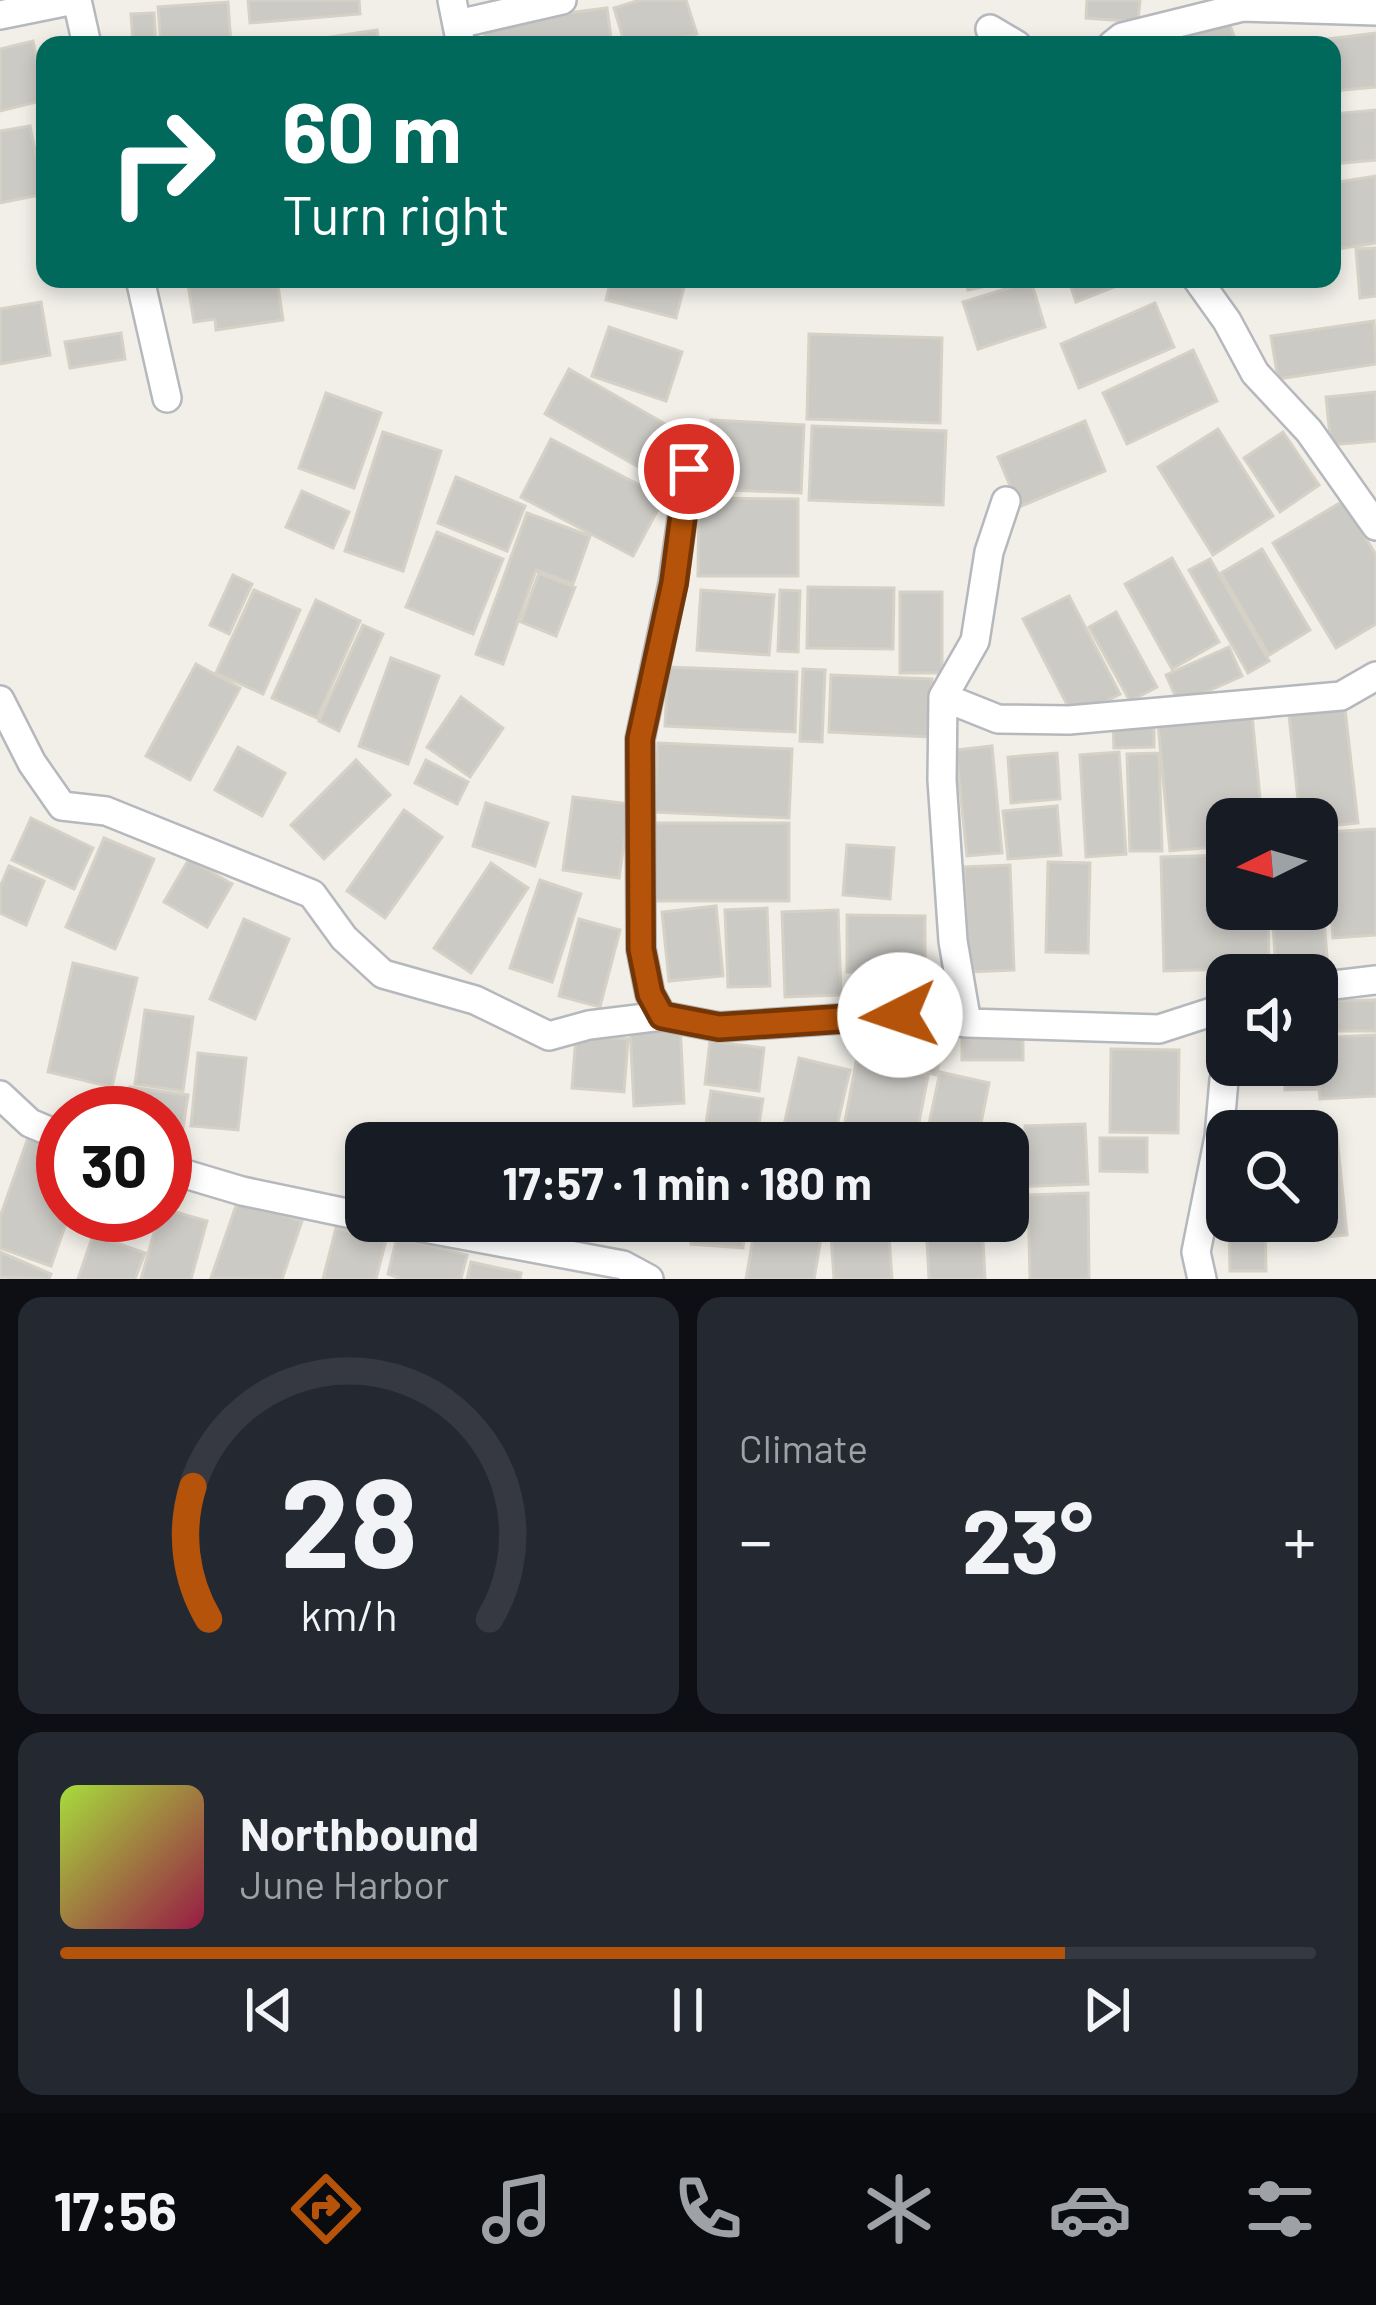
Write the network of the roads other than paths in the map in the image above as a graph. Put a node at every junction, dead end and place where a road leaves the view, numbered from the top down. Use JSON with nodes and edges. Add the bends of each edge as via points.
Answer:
{"nodes":[{"id":1,"x":75,"y":0,"type":"edge"},
{"id":2,"x":562,"y":0,"type":"edge"},
{"id":3,"x":1376,"y":11,"type":"edge"},
{"id":4,"x":0,"y":15,"type":"edge"},
{"id":5,"x":457,"y":23,"type":"edge"},
{"id":6,"x":990,"y":29,"type":"dead end"},
{"id":7,"x":85,"y":36,"type":"edge"},
{"id":8,"x":1002,"y":36,"type":"edge"},
{"id":9,"x":1140,"y":36,"type":"edge"},
{"id":10,"x":142,"y":288,"type":"edge"},
{"id":11,"x":1203,"y":288,"type":"edge"},
{"id":12,"x":167,"y":398,"type":"dead end"},
{"id":13,"x":689,"y":469,"type":"dead end"},
{"id":14,"x":1006,"y":501,"type":"dead end"},
{"id":15,"x":1376,"y":526,"type":"edge"},
{"id":16,"x":1376,"y":676,"type":"edge"},
{"id":17,"x":943,"y":697,"type":"junction"},
{"id":18,"x":0,"y":700,"type":"edge"},
{"id":19,"x":1376,"y":980,"type":"edge"},
{"id":20,"x":1338,"y":985,"type":"edge"},
{"id":21,"x":1206,"y":1014,"type":"edge"},
{"id":22,"x":662,"y":1016,"type":"junction"},
{"id":23,"x":967,"y":1023,"type":"junction"},
{"id":24,"x":1223,"y":1086,"type":"edge"},
{"id":25,"x":0,"y":1095,"type":"edge"},
{"id":26,"x":36,"y":1126,"type":"edge"},
{"id":27,"x":192,"y":1176,"type":"edge"},
{"id":28,"x":345,"y":1212,"type":"edge"},
{"id":29,"x":500,"y":1242,"type":"edge"},
{"id":30,"x":649,"y":1279,"type":"edge"},
{"id":31,"x":1202,"y":1279,"type":"edge"}],
"edges":[{"from":1,"to":4,"type":"street"},
{"from":1,"to":7,"type":"street"},
{"from":2,"to":5,"type":"street"},
{"from":3,"to":9,"type":"street","via":[[1244,7]]},
{"from":6,"to":8,"type":"street"},
{"from":10,"to":12,"type":"street"},
{"from":11,"to":15,"type":"street","via":[[1255,373],[1309,431]]},
{"from":13,"to":22,"type":"street","via":[[640,739],[641,949]]},
{"from":14,"to":17,"type":"street","via":[[975,640]]},
{"from":16,"to":17,"type":"street","via":[[1341,696],[1069,720],[998,719]]},
{"from":17,"to":23,"type":"street","via":[[941,780]]},
{"from":18,"to":22,"type":"street","via":[[62,806],[106,811],[312,894],[383,974],[475,1000],[548,1036]]},
{"from":19,"to":20,"type":"street"},
{"from":21,"to":23,"type":"street","via":[[1159,1029]]},
{"from":22,"to":23,"type":"street","via":[[719,1027],[900,1015]]},
{"from":24,"to":31,"type":"street","via":[[1196,1252]]},
{"from":25,"to":26,"type":"street"},
{"from":27,"to":28,"type":"street"},
{"from":29,"to":30,"type":"street","via":[[623,1265]]}]}
